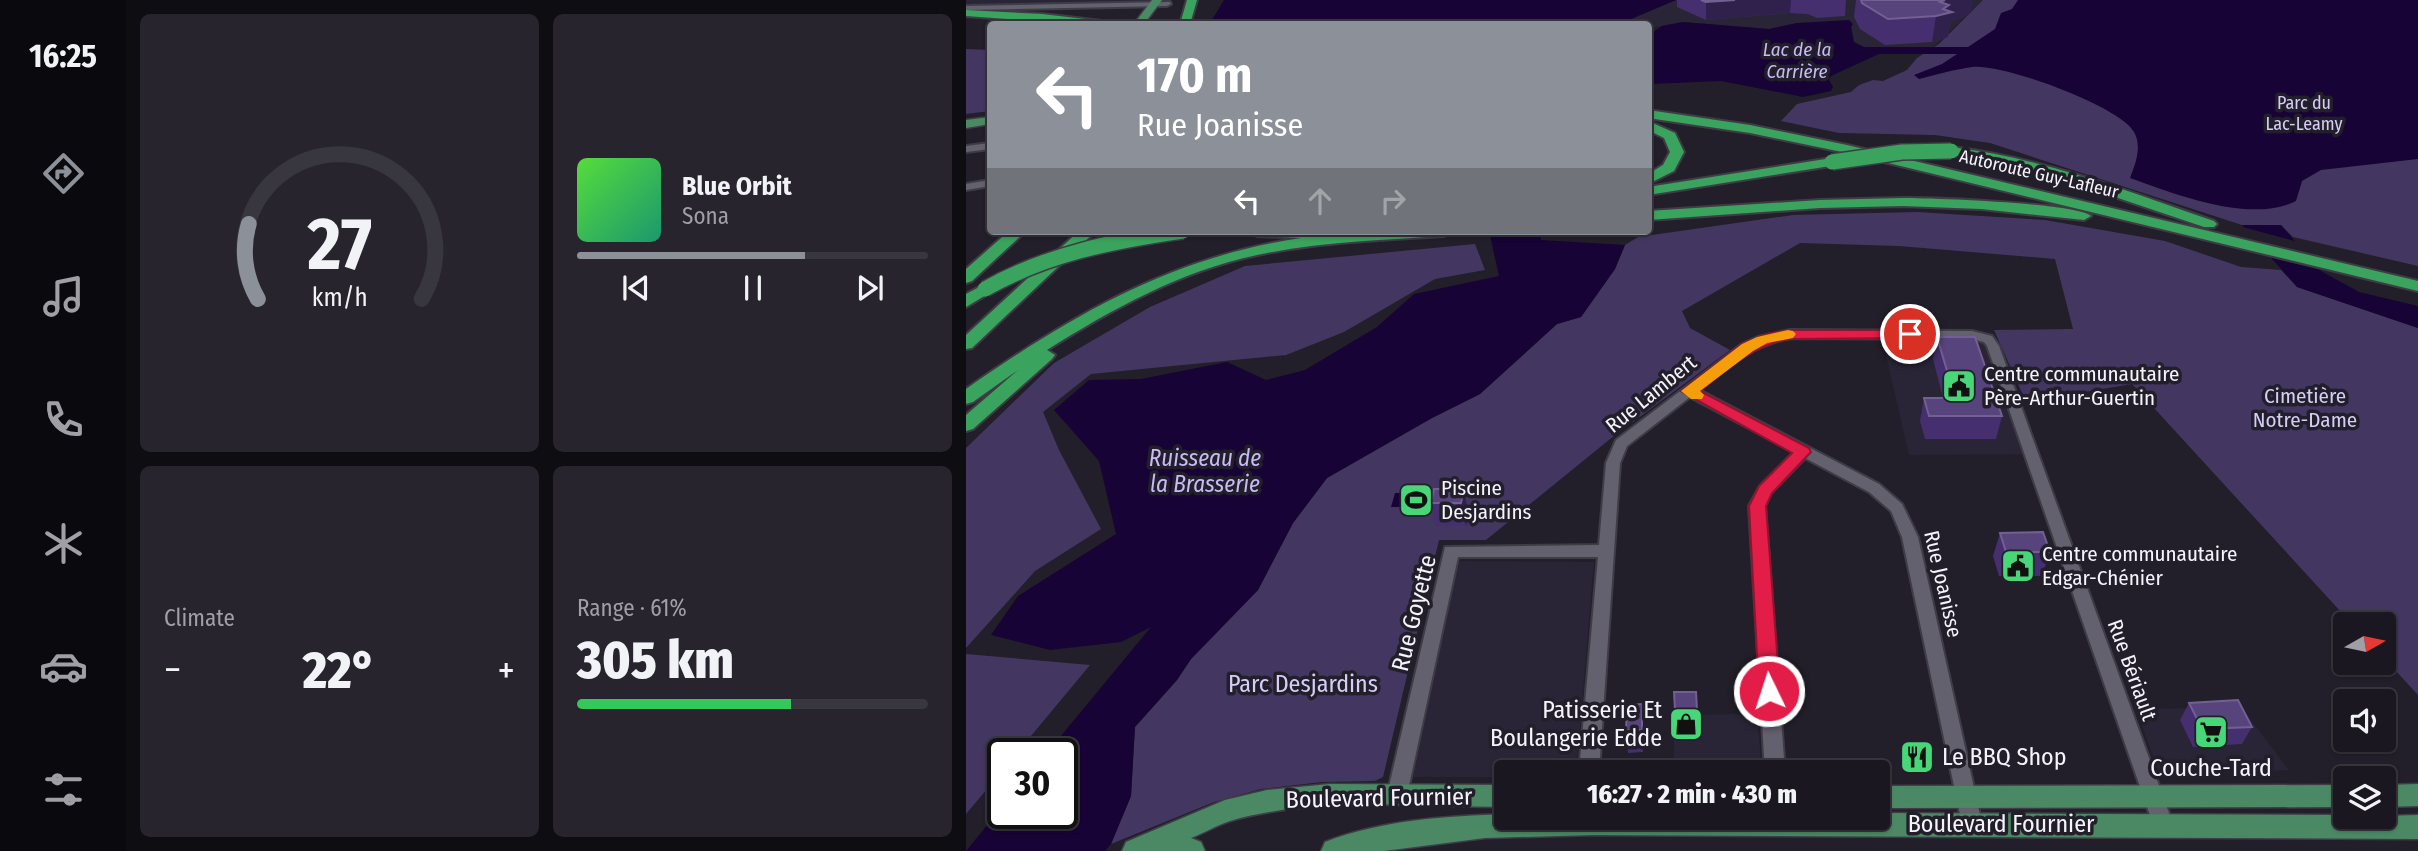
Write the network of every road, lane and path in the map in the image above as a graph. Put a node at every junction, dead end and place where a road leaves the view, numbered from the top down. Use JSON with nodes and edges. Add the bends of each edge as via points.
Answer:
{"nodes":[{"id":1,"x":1201,"y":0,"type":"edge"},
{"id":2,"x":1162,"y":2,"type":"edge"},
{"id":3,"x":1190,"y":5,"type":"edge"},
{"id":4,"x":966,"y":8,"type":"edge"},
{"id":5,"x":966,"y":15,"type":"edge"},
{"id":6,"x":1033,"y":21,"type":"edge"},
{"id":7,"x":1080,"y":21,"type":"edge"},
{"id":8,"x":1142,"y":21,"type":"edge"},
{"id":9,"x":1154,"y":21,"type":"edge"},
{"id":10,"x":1180,"y":21,"type":"edge"},
{"id":11,"x":1197,"y":21,"type":"edge"},
{"id":12,"x":1652,"y":109,"type":"edge"},
{"id":13,"x":987,"y":114,"type":"edge"},
{"id":14,"x":1652,"y":115,"type":"edge"},
{"id":15,"x":966,"y":117,"type":"edge"},
{"id":16,"x":987,"y":121,"type":"edge"},
{"id":17,"x":966,"y":124,"type":"edge"},
{"id":18,"x":1652,"y":127,"type":"edge"},
{"id":19,"x":987,"y":146,"type":"edge"},
{"id":20,"x":966,"y":149,"type":"edge"},
{"id":21,"x":1652,"y":178,"type":"edge"},
{"id":22,"x":987,"y":184,"type":"edge"},
{"id":23,"x":966,"y":187,"type":"edge"},
{"id":24,"x":1652,"y":190,"type":"edge"},
{"id":25,"x":1652,"y":216,"type":"edge"},
{"id":26,"x":2220,"y":228,"type":"junction"},
{"id":27,"x":1014,"y":235,"type":"edge"},
{"id":28,"x":1071,"y":235,"type":"edge"},
{"id":29,"x":1083,"y":235,"type":"edge"},
{"id":30,"x":1162,"y":235,"type":"edge"},
{"id":31,"x":1356,"y":235,"type":"edge"},
{"id":32,"x":1394,"y":235,"type":"edge"},
{"id":33,"x":1381,"y":236,"type":"junction"},
{"id":34,"x":2233,"y":243,"type":"junction"},
{"id":35,"x":2347,"y":270,"type":"joint"},
{"id":36,"x":2418,"y":276,"type":"edge"},
{"id":37,"x":966,"y":278,"type":"edge"},
{"id":38,"x":2418,"y":286,"type":"edge"},
{"id":39,"x":1129,"y":295,"type":"junction"},
{"id":40,"x":966,"y":302,"type":"edge"},
{"id":41,"x":966,"y":331,"type":"edge"},
{"id":42,"x":1983,"y":337,"type":"joint"},
{"id":43,"x":966,"y":344,"type":"edge"},
{"id":44,"x":1689,"y":391,"type":"junction"},
{"id":45,"x":966,"y":398,"type":"edge"},
{"id":46,"x":966,"y":425,"type":"edge"},
{"id":47,"x":1803,"y":452,"type":"junction"},
{"id":48,"x":1606,"y":551,"type":"junction"},
{"id":49,"x":1591,"y":760,"type":"edge"},
{"id":50,"x":1774,"y":760,"type":"edge"},
{"id":51,"x":1397,"y":795,"type":"junction"},
{"id":52,"x":2152,"y":795,"type":"junction"},
{"id":53,"x":2418,"y":795,"type":"edge"},
{"id":54,"x":1494,"y":796,"type":"edge"},
{"id":55,"x":2333,"y":796,"type":"edge"},
{"id":56,"x":2396,"y":796,"type":"edge"},
{"id":57,"x":1890,"y":797,"type":"edge"},
{"id":58,"x":1966,"y":797,"type":"junction"},
{"id":59,"x":1890,"y":823,"type":"edge"},
{"id":60,"x":1972,"y":824,"type":"junction"},
{"id":61,"x":2163,"y":824,"type":"junction"},
{"id":62,"x":1494,"y":827,"type":"edge"},
{"id":63,"x":2418,"y":827,"type":"edge"},
{"id":64,"x":1140,"y":848,"type":"edge"},
{"id":65,"x":1192,"y":851,"type":"edge"},
{"id":66,"x":1334,"y":851,"type":"edge"}],
"edges":[{"from":1,"to":11,"type":"highway"},
{"from":2,"to":4,"type":"street"},
{"from":2,"to":8,"type":"main road"},
{"from":2,"to":9,"type":"main road"},
{"from":3,"to":10,"type":"highway"},
{"from":5,"to":6,"type":"highway"},
{"from":5,"to":7,"type":"highway"},
{"from":12,"to":26,"type":"highway","name":"Autoroute Guy-Lafleur","via":[[1804,133]]},
{"from":13,"to":15,"type":"main road"},
{"from":14,"to":34,"type":"highway","name":"Autoroute Guy-Lafleur","via":[[1829,145]]},
{"from":16,"to":17,"type":"main road"},
{"from":18,"to":21,"type":"highway","via":[[1670,136],[1678,152],[1671,166]]},
{"from":19,"to":20,"type":"street"},
{"from":22,"to":23,"type":"street"},
{"from":24,"to":26,"type":"highway","bridge":true,"via":[[1902,152],[1951,151],[2054,173]]},
{"from":25,"to":34,"type":"highway","via":[[1830,203],[1956,203],[2093,217]]},
{"from":26,"to":36,"type":"highway","name":"Autoroute Guy-Lafleur"},
{"from":27,"to":37,"type":"highway"},
{"from":28,"to":41,"type":"highway"},
{"from":29,"to":43,"type":"highway"},
{"from":30,"to":40,"type":"highway","bridge":true,"via":[[1060,255],[1022,269]]},
{"from":31,"to":33,"type":"highway"},
{"from":32,"to":33,"type":"highway"},
{"from":33,"to":39,"type":"highway","via":[[1242,254],[1189,269]]},
{"from":34,"to":35,"type":"highway","name":"Autoroute Guy-Lafleur"},
{"from":35,"to":38,"type":"highway","name":"Autoroute Guy-Lafleur"},
{"from":39,"to":45,"type":"highway","via":[[1065,329]]},
{"from":39,"to":46,"type":"highway","via":[[1049,352]]},
{"from":42,"to":44,"type":"street","name":"Rue Lambert","via":[[1782,335],[1747,348]]},
{"from":42,"to":52,"type":"street","name":"Rue Bériault","via":[[1993,346]]},
{"from":44,"to":47,"type":"street","name":"Rue Joanisse"},
{"from":44,"to":48,"type":"street","name":"Rue Lambert","via":[[1617,449]]},
{"from":47,"to":50,"type":"street","via":[[1765,490],[1757,506]]},
{"from":47,"to":58,"type":"street","name":"Rue Joanisse","via":[[1882,494],[1907,526]]},
{"from":48,"to":49,"type":"street","name":"Rue Lambert"},
{"from":48,"to":51,"type":"street","name":"Rue Goyette","via":[[1451,551]]},
{"from":51,"to":54,"type":"main road","name":"Boulevard Fournier"},
{"from":51,"to":64,"type":"main road","name":"Boulevard Fournier","via":[[1267,801],[1225,811]]},
{"from":52,"to":55,"type":"main road","name":"Boulevard Fournier"},
{"from":52,"to":58,"type":"main road","name":"Boulevard Fournier"},
{"from":52,"to":61,"type":"street","name":"Rue Bériault"},
{"from":53,"to":56,"type":"main road"},
{"from":57,"to":58,"type":"main road","name":"Boulevard Fournier"},
{"from":58,"to":60,"type":"street","name":"Rue Joanisse"},
{"from":59,"to":60,"type":"main road","name":"Boulevard Fournier"},
{"from":60,"to":61,"type":"main road","name":"Boulevard Fournier"},
{"from":61,"to":63,"type":"main road","name":"Boulevard Fournier"},
{"from":62,"to":66,"type":"main road","name":"Boulevard Fournier","via":[[1409,834]]},
{"from":64,"to":65,"type":"main road","via":[[1168,844]]}]}
